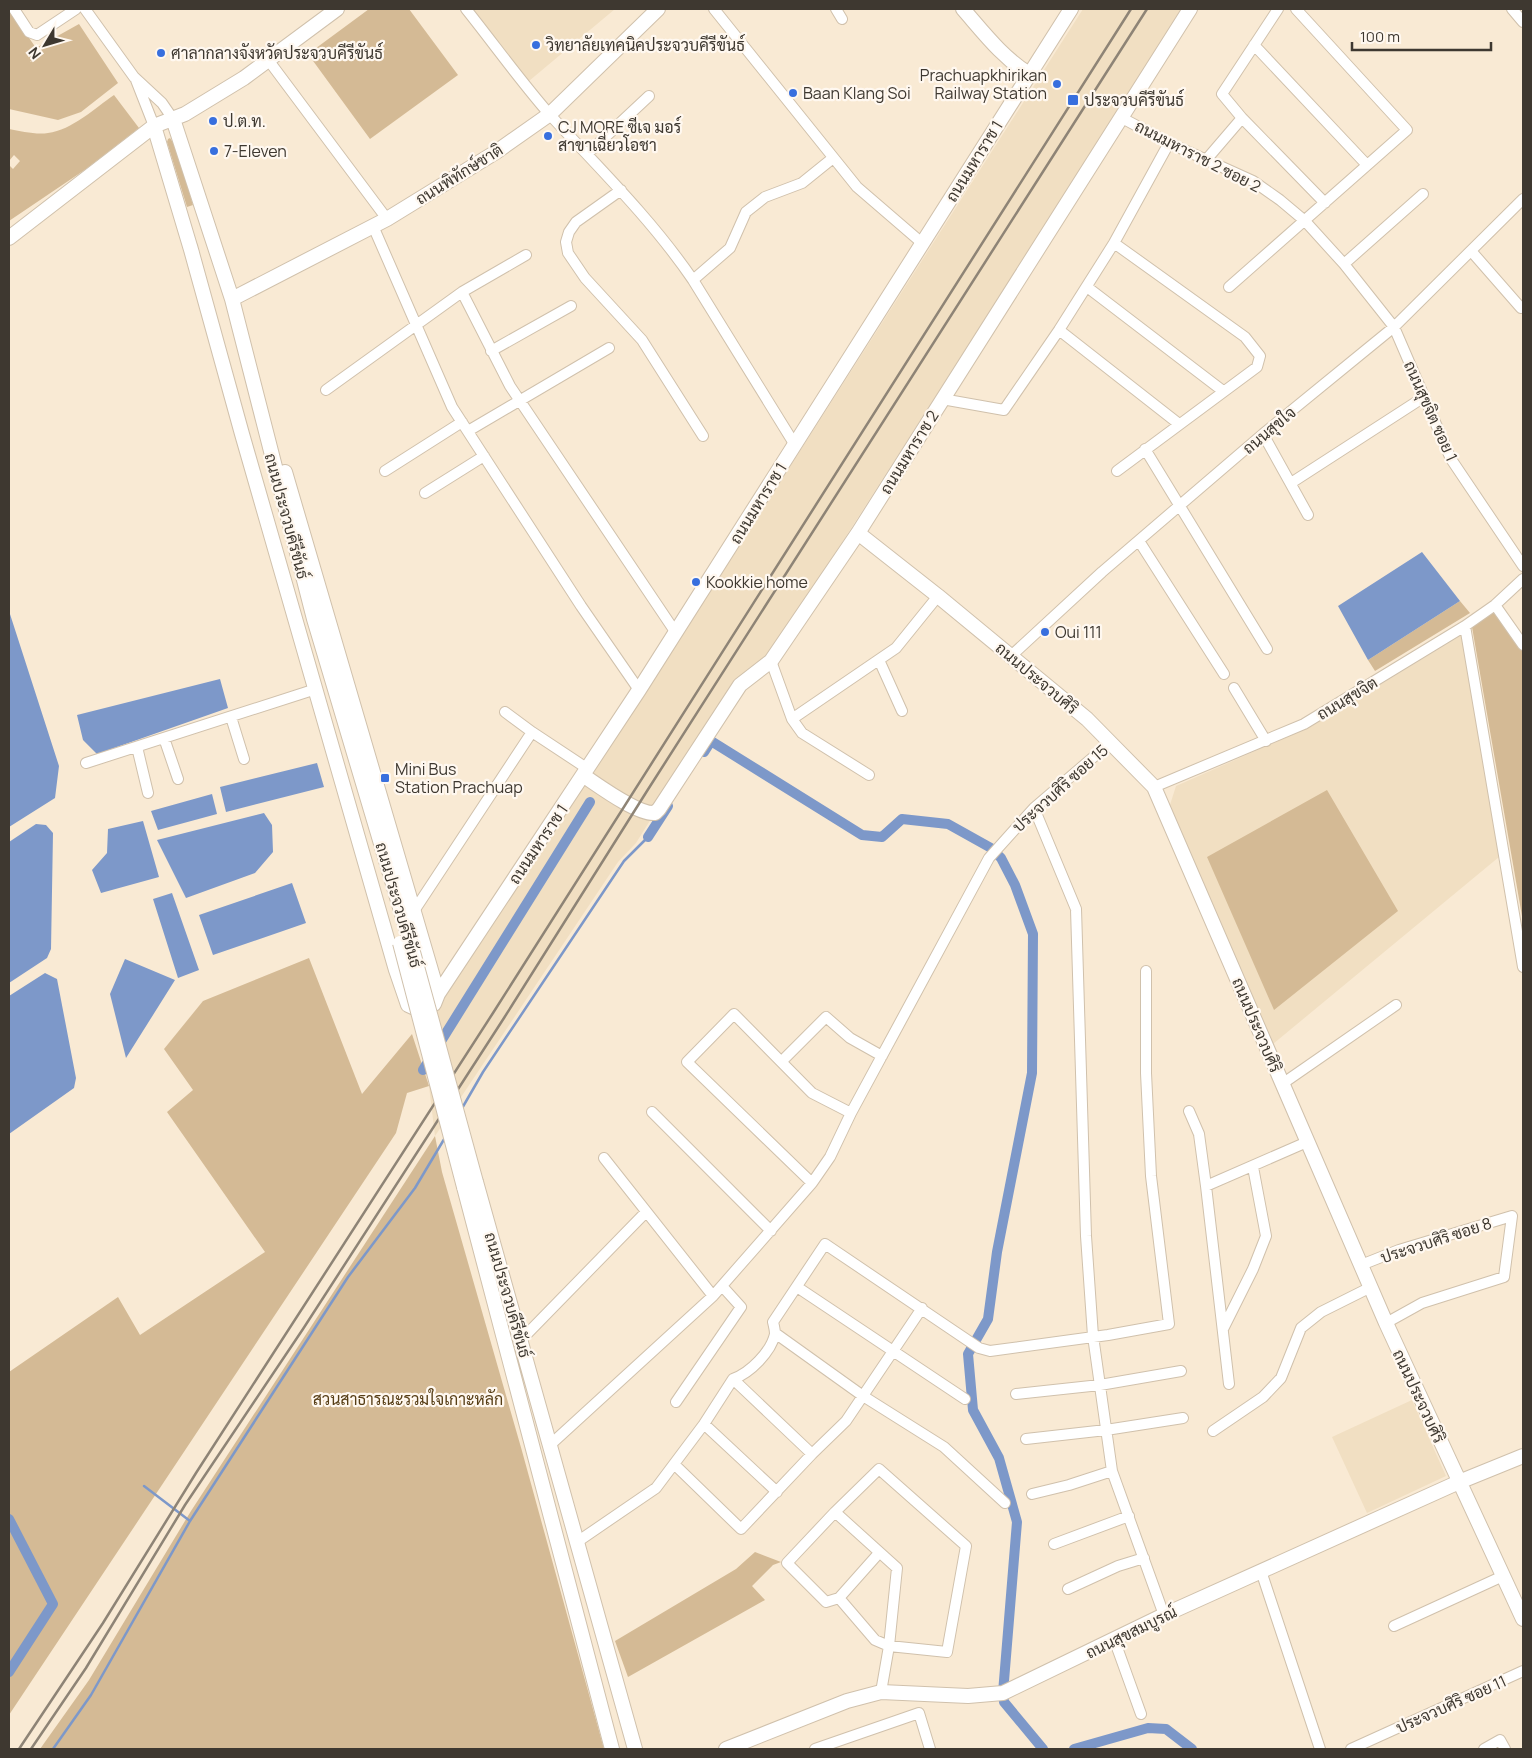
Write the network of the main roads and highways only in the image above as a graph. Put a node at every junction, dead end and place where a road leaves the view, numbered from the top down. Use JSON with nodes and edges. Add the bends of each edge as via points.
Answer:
{"nodes":[{"id":1,"x":336,"y":9,"type":"edge"},
{"id":2,"x":658,"y":9,"type":"edge"},
{"id":3,"x":963,"y":9,"type":"edge"},
{"id":4,"x":1071,"y":9,"type":"edge"},
{"id":5,"x":1190,"y":9,"type":"edge"},
{"id":6,"x":1029,"y":74,"type":"junction"},
{"id":7,"x":174,"y":119,"type":"junction"},
{"id":8,"x":154,"y":126,"type":"junction"},
{"id":9,"x":203,"y":208,"type":"junction"},
{"id":10,"x":182,"y":217,"type":"junction"},
{"id":11,"x":9,"y":238,"type":"edge"},
{"id":12,"x":190,"y":246,"type":"junction"},
{"id":13,"x":232,"y":299,"type":"junction"},
{"id":14,"x":240,"y":338,"type":"junction"},
{"id":15,"x":858,"y":533,"type":"junction"},
{"id":16,"x":586,"y":773,"type":"junction"},
{"id":17,"x":405,"y":942,"type":"junction"},
{"id":18,"x":438,"y":994,"type":"junction"},
{"id":19,"x":470,"y":1185,"type":"junction"},
{"id":20,"x":1523,"y":1456,"type":"edge"},
{"id":21,"x":1459,"y":1482,"type":"junction"},
{"id":22,"x":1523,"y":1619,"type":"edge"},
{"id":23,"x":612,"y":1749,"type":"edge"},
{"id":24,"x":636,"y":1749,"type":"edge"},
{"id":25,"x":726,"y":1749,"type":"edge"}],
"edges":[{"from":1,"to":7,"type":"main road","via":[[244,78]]},
{"from":2,"to":13,"type":"main road","name":"ถนนพิทักษ์ชาติ","via":[[550,114],[496,152],[387,219]]},
{"from":3,"to":6,"type":"main road","via":[[1000,52]]},
{"from":4,"to":6,"type":"main road","name":"ถนนมหาราช 1"},
{"from":5,"to":15,"type":"main road","name":"ถนนมหาราช 2"},
{"from":6,"to":16,"type":"main road","name":"ถนนมหาราช 1"},
{"from":7,"to":8,"type":"main road"},
{"from":7,"to":9,"type":"main road","name":"ถนนประจวบคีรีขันธ์"},
{"from":8,"to":10,"type":"main road","name":"ถนนประจวบคีรีขันธ์"},
{"from":8,"to":11,"type":"main road"},
{"from":9,"to":10,"type":"main road"},
{"from":9,"to":13,"type":"main road","name":"ถนนประจวบคีรีขันธ์"},
{"from":10,"to":12,"type":"main road","name":"ถนนประจวบคีรีขันธ์"},
{"from":12,"to":17,"type":"main road","name":"ถนนประจวบคีรีขันธ์","via":[[398,928]]},
{"from":12,"to":18,"type":"main road","name":"ถนนมหาราช 1","via":[[362,854],[408,1005],[419,1010],[425,1008],[434,1004]]},
{"from":13,"to":14,"type":"main road","name":"ถนนประจวบคีรีขันธ์"},
{"from":14,"to":17,"type":"main road","name":"ถนนประจวบคีรีขันธ์","via":[[314,619]]},
{"from":14,"to":18,"type":"main road","via":[[266,405]]},
{"from":15,"to":16,"type":"main road","name":"ถนนมหาราช 2","via":[[771,661],[740,685],[655,813],[645,813],[617,798]]},
{"from":15,"to":21,"type":"main road","name":"ถนนประจวบศิริ","via":[[1087,718],[1154,787],[1386,1323]]},
{"from":16,"to":18,"type":"main road","name":"ถนนมหาราช 1"},
{"from":17,"to":19,"type":"main road","name":"ถนนประจวบคีรีขันธ์","bridge":true},
{"from":19,"to":23,"type":"main road","name":"ถนนประจวบคีรีขันธ์"},
{"from":19,"to":24,"type":"main road","name":"ถนนประจวบคีรีขันธ์","via":[[520,1340]]},
{"from":20,"to":21,"type":"main road","name":"ถนนสุขสมบูรณ์"},
{"from":21,"to":22,"type":"main road","name":"ถนนประจวบศิริ"},
{"from":21,"to":25,"type":"main road","name":"ถนนสุขสมบูรณ์","via":[[1164,1615],[1003,1693],[968,1696],[881,1692],[846,1701]]}]}
